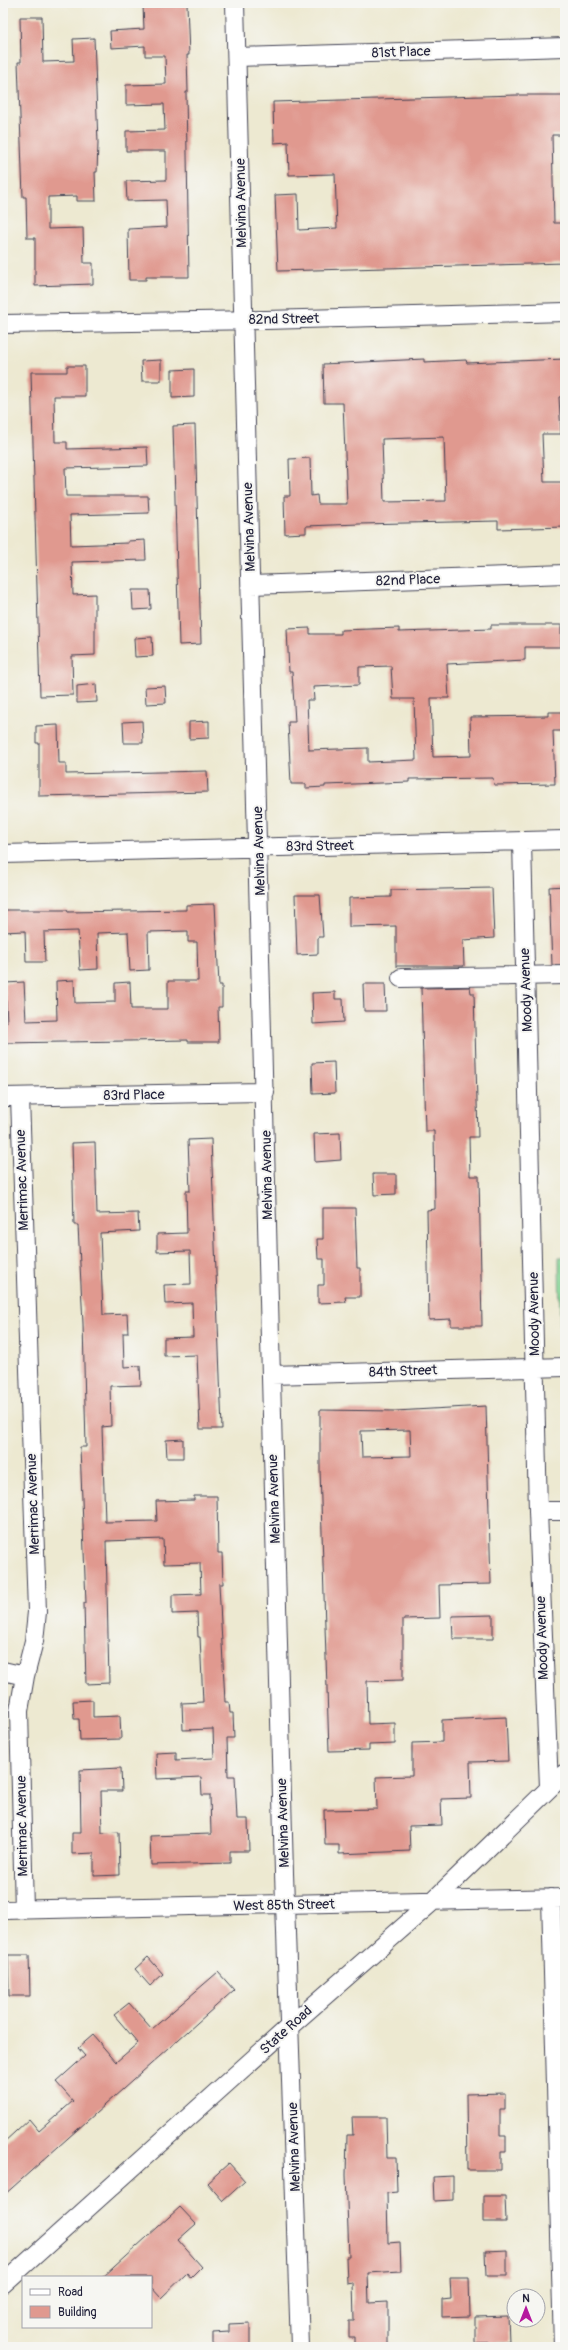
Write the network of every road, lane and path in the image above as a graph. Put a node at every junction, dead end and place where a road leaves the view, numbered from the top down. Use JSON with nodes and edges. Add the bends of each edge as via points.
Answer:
{"nodes":[{"id":1,"x":235,"y":3,"type":"edge"},
{"id":2,"x":565,"y":47,"type":"edge"},
{"id":3,"x":237,"y":57,"type":"junction"},
{"id":4,"x":565,"y":312,"type":"edge"},
{"id":5,"x":244,"y":320,"type":"junction"},
{"id":6,"x":3,"y":324,"type":"edge"},
{"id":7,"x":565,"y":574,"type":"edge"},
{"id":8,"x":251,"y":585,"type":"junction"},
{"id":9,"x":565,"y":840,"type":"edge"},
{"id":10,"x":522,"y":841,"type":"junction"},
{"id":11,"x":259,"y":848,"type":"junction"},
{"id":12,"x":3,"y":854,"type":"edge"},
{"id":13,"x":565,"y":975,"type":"edge"},
{"id":14,"x":526,"y":976,"type":"junction"},
{"id":15,"x":401,"y":978,"type":"dead end"},
{"id":16,"x":265,"y":1092,"type":"junction"},
{"id":17,"x":11,"y":1097,"type":"edge"},
{"id":18,"x":535,"y":1367,"type":"junction"},
{"id":19,"x":565,"y":1367,"type":"edge"},
{"id":20,"x":271,"y":1375,"type":"junction"},
{"id":21,"x":538,"y":1511,"type":"junction"},
{"id":22,"x":565,"y":1511,"type":"edge"},
{"id":23,"x":3,"y":1671,"type":"edge"},
{"id":24,"x":25,"y":1676,"type":"junction"},
{"id":25,"x":565,"y":1773,"type":"edge"},
{"id":26,"x":549,"y":1787,"type":"junction"},
{"id":27,"x":558,"y":1898,"type":"edge"},
{"id":28,"x":432,"y":1902,"type":"junction"},
{"id":29,"x":286,"y":1905,"type":"junction"},
{"id":30,"x":3,"y":1910,"type":"edge"},
{"id":31,"x":24,"y":1910,"type":"junction"},
{"id":32,"x":289,"y":2027,"type":"junction"},
{"id":33,"x":3,"y":2284,"type":"edge"},
{"id":34,"x":300,"y":2347,"type":"edge"},
{"id":35,"x":563,"y":2347,"type":"edge"}],
"edges":[{"from":1,"to":3,"type":"street","name":"Melvina Avenue"},
{"from":2,"to":3,"type":"street","name":"81st Place"},
{"from":3,"to":5,"type":"street","name":"Melvina Avenue"},
{"from":4,"to":5,"type":"street","name":"82nd Street"},
{"from":5,"to":6,"type":"street","name":"82nd Street"},
{"from":5,"to":8,"type":"street","name":"Melvina Avenue"},
{"from":7,"to":8,"type":"street","name":"82nd Place"},
{"from":8,"to":11,"type":"street","name":"Melvina Avenue"},
{"from":9,"to":10,"type":"street","name":"83rd Street"},
{"from":10,"to":11,"type":"street","name":"83rd Street"},
{"from":10,"to":14,"type":"street","name":"Moody Avenue"},
{"from":11,"to":12,"type":"street","name":"83rd Street"},
{"from":11,"to":16,"type":"street","name":"Melvina Avenue"},
{"from":13,"to":14,"type":"street"},
{"from":14,"to":15,"type":"street"},
{"from":14,"to":18,"type":"street","name":"Moody Avenue"},
{"from":16,"to":17,"type":"street","name":"83rd Place"},
{"from":16,"to":20,"type":"street","name":"Melvina Avenue"},
{"from":17,"to":24,"type":"street","name":"Merrimac Avenue","via":[[37,1612],[34,1640]]},
{"from":18,"to":19,"type":"street","name":"84th Street"},
{"from":18,"to":20,"type":"street","name":"84th Street"},
{"from":18,"to":21,"type":"street","name":"Moody Avenue"},
{"from":20,"to":29,"type":"street","name":"Melvina Avenue"},
{"from":21,"to":22,"type":"street"},
{"from":21,"to":26,"type":"street","name":"Moody Avenue"},
{"from":23,"to":24,"type":"street"},
{"from":24,"to":31,"type":"street","name":"Merrimac Avenue","via":[[19,1711]]},
{"from":25,"to":26,"type":"street","name":"State Road"},
{"from":26,"to":28,"type":"street","name":"State Road"},
{"from":27,"to":28,"type":"street","name":"West 85th Street"},
{"from":27,"to":35,"type":"street"},
{"from":28,"to":29,"type":"street","name":"West 85th Street"},
{"from":28,"to":32,"type":"street","name":"State Road"},
{"from":29,"to":31,"type":"street","name":"West 85th Street"},
{"from":29,"to":32,"type":"street","name":"Melvina Avenue"},
{"from":30,"to":31,"type":"street","name":"West 85th Street"},
{"from":32,"to":33,"type":"street","name":"State Road"},
{"from":32,"to":34,"type":"street","name":"Melvina Avenue"}]}
